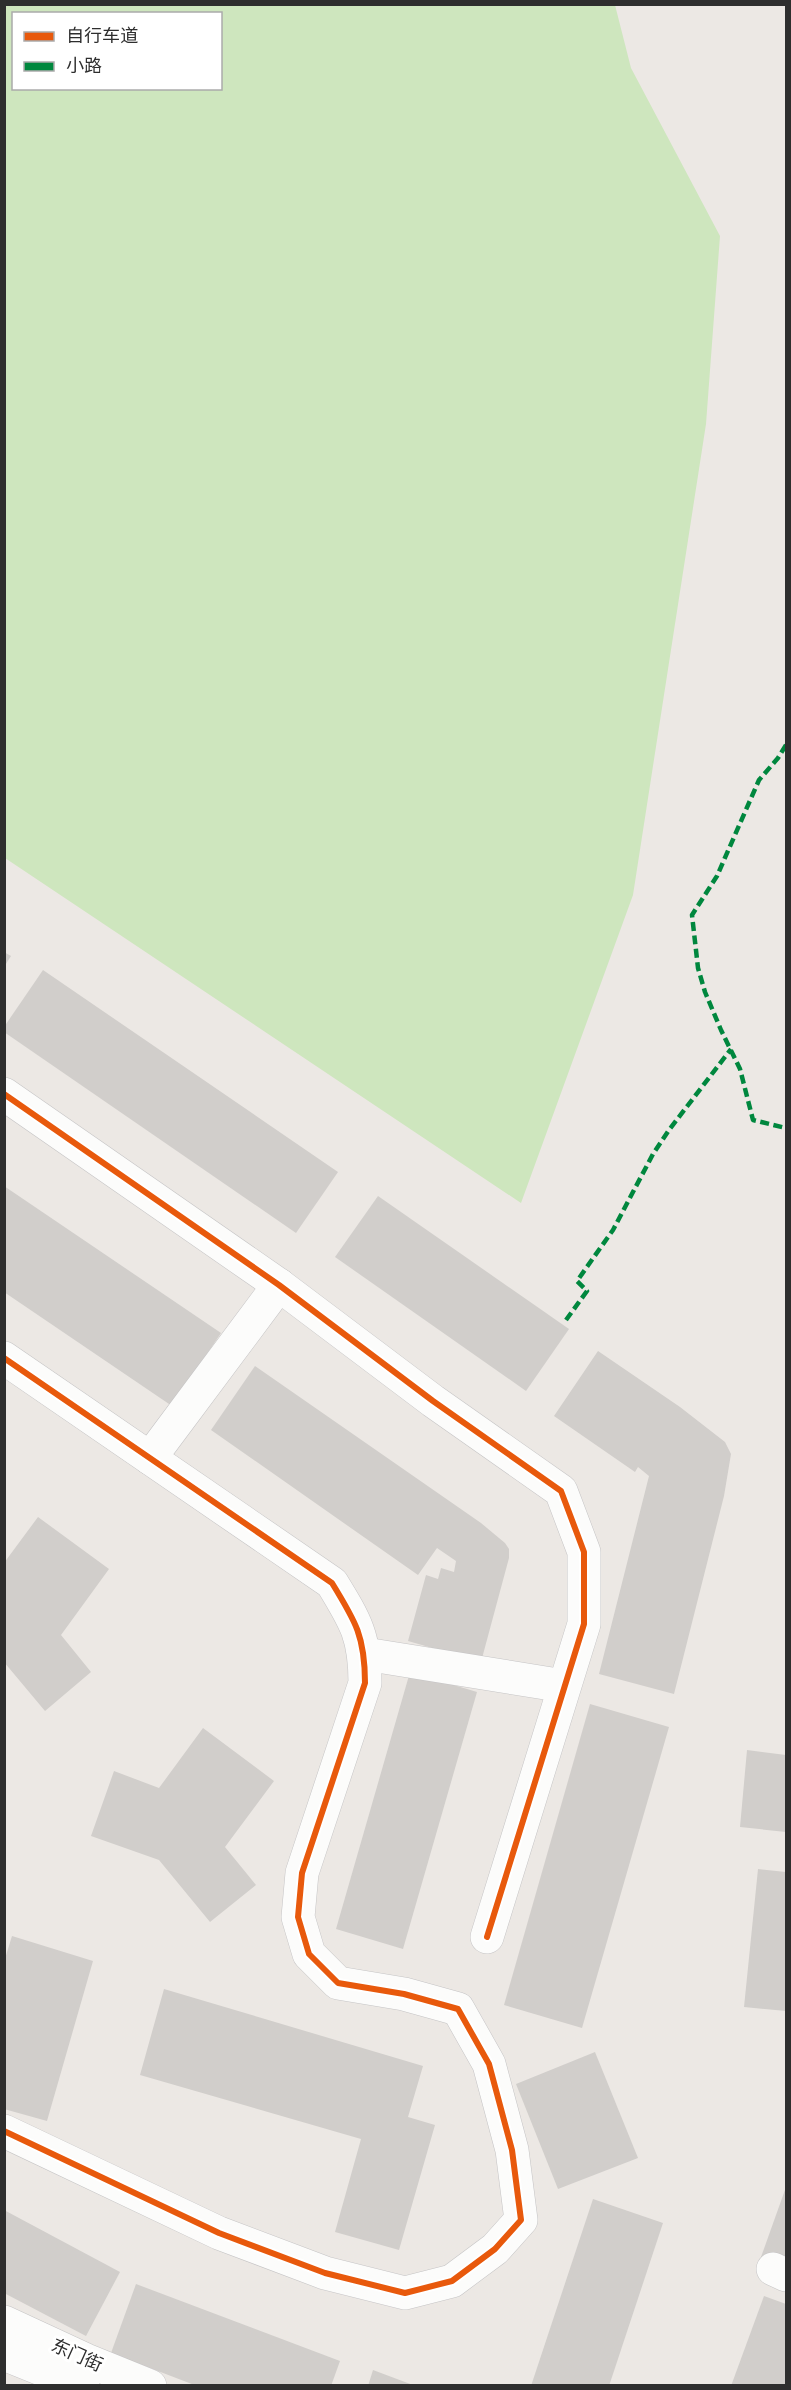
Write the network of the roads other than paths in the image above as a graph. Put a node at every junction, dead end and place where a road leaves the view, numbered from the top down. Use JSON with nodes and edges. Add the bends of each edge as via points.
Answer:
{"nodes":[{"id":1,"x":4,"y":1094,"type":"edge"},
{"id":2,"x":279,"y":1285,"type":"junction"},
{"id":3,"x":4,"y":1358,"type":"edge"},
{"id":4,"x":150,"y":1458,"type":"junction"},
{"id":5,"x":365,"y":1654,"type":"junction"},
{"id":6,"x":564,"y":1686,"type":"junction"},
{"id":7,"x":487,"y":1937,"type":"dead end"},
{"id":8,"x":4,"y":2132,"type":"edge"},
{"id":9,"x":4,"y":2322,"type":"edge"},
{"id":10,"x":4,"y":2354,"type":"edge"},
{"id":11,"x":83,"y":2385,"type":"edge"},
{"id":12,"x":150,"y":2385,"type":"edge"}],
"edges":[{"from":1,"to":2,"type":"street"},
{"from":2,"to":4,"type":"street"},
{"from":2,"to":6,"type":"street","via":[[561,1491],[584,1552],[584,1624]]},
{"from":3,"to":4,"type":"street"},
{"from":4,"to":5,"type":"street","via":[[332,1583],[355,1620]]},
{"from":5,"to":6,"type":"street"},
{"from":5,"to":8,"type":"street","via":[[365,1683],[302,1873],[298,1917],[309,1954],[338,1983],[404,1994],[458,2009],[489,2064],[512,2150],[521,2220],[495,2249],[452,2281],[405,2293],[326,2273],[219,2233]]},
{"from":6,"to":7,"type":"street"},
{"from":9,"to":12,"type":"street","name":"东门街"},
{"from":10,"to":11,"type":"street","name":"东门街"}]}
